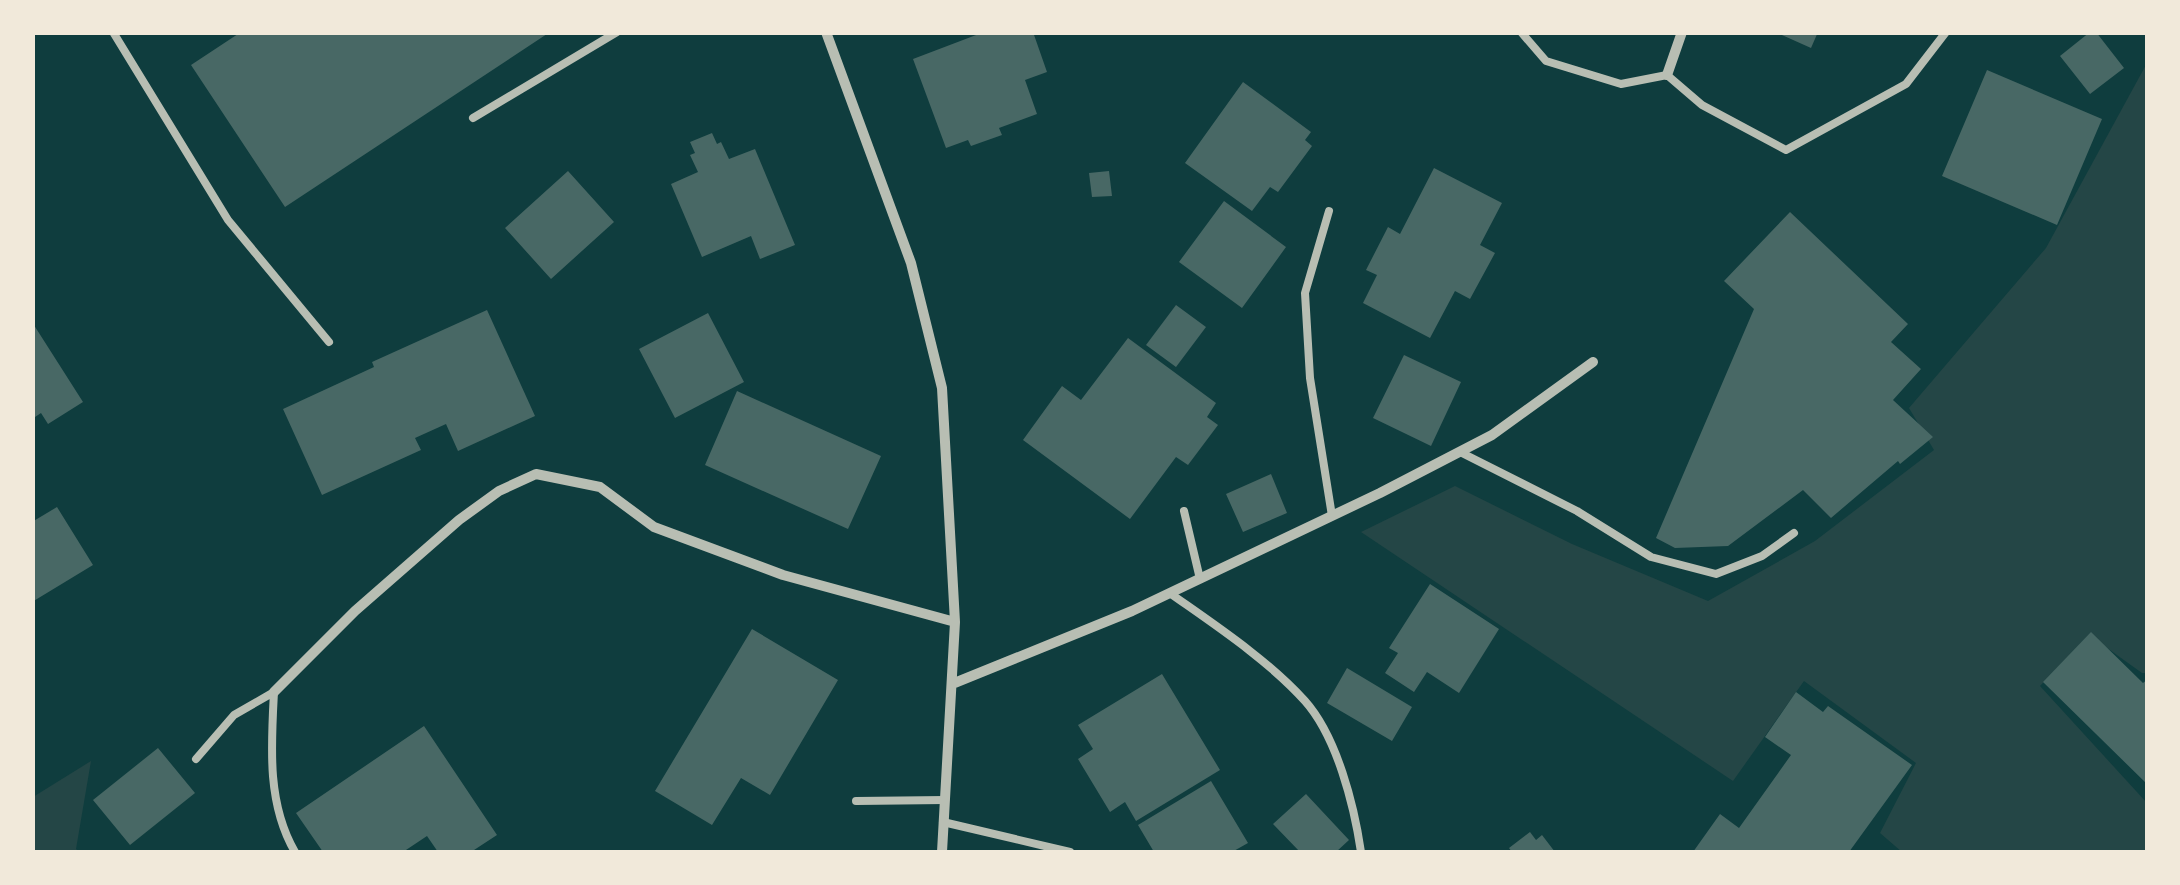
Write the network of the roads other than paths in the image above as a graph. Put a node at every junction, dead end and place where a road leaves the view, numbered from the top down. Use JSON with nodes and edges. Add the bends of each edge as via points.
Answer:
{"nodes":[{"id":1,"x":112,"y":32,"type":"edge"},
{"id":2,"x":616,"y":32,"type":"edge"},
{"id":3,"x":826,"y":32,"type":"edge"},
{"id":4,"x":1521,"y":32,"type":"edge"},
{"id":5,"x":1682,"y":32,"type":"edge"},
{"id":6,"x":1946,"y":32,"type":"edge"},
{"id":7,"x":1667,"y":75,"type":"junction"},
{"id":8,"x":473,"y":118,"type":"dead end"},
{"id":9,"x":1329,"y":211,"type":"dead end"},
{"id":10,"x":330,"y":342,"type":"dead end"},
{"id":11,"x":1592,"y":362,"type":"dead end"},
{"id":12,"x":1460,"y":452,"type":"junction"},
{"id":13,"x":1184,"y":512,"type":"dead end"},
{"id":14,"x":1332,"y":516,"type":"junction"},
{"id":15,"x":1794,"y":533,"type":"dead end"},
{"id":16,"x":1200,"y":579,"type":"junction"},
{"id":17,"x":1171,"y":594,"type":"junction"},
{"id":18,"x":955,"y":622,"type":"junction"},
{"id":19,"x":952,"y":684,"type":"junction"},
{"id":20,"x":274,"y":692,"type":"junction"},
{"id":21,"x":196,"y":760,"type":"dead end"},
{"id":22,"x":945,"y":800,"type":"junction"},
{"id":23,"x":856,"y":801,"type":"dead end"},
{"id":24,"x":944,"y":822,"type":"junction"},
{"id":25,"x":295,"y":852,"type":"edge"},
{"id":26,"x":942,"y":852,"type":"edge"},
{"id":27,"x":1070,"y":852,"type":"edge"},
{"id":28,"x":1361,"y":852,"type":"edge"}],
"edges":[{"from":1,"to":10,"type":"lane","via":[[228,220]]},
{"from":2,"to":8,"type":"lane"},
{"from":3,"to":18,"type":"street","via":[[912,263],[938,369]]},
{"from":4,"to":7,"type":"lane","via":[[1546,61],[1621,84]]},
{"from":5,"to":7,"type":"street"},
{"from":6,"to":7,"type":"lane","via":[[1906,84],[1786,150],[1702,105]]},
{"from":9,"to":14,"type":"lane","via":[[1304,293]]},
{"from":11,"to":12,"type":"street"},
{"from":12,"to":14,"type":"street"},
{"from":12,"to":15,"type":"lane","via":[[1651,557],[1716,574],[1762,556]]},
{"from":13,"to":16,"type":"lane"},
{"from":14,"to":16,"type":"street"},
{"from":16,"to":17,"type":"street"},
{"from":17,"to":19,"type":"street"},
{"from":17,"to":28,"type":"lane","via":[[1306,702],[1332,747],[1355,811]]},
{"from":18,"to":19,"type":"street"},
{"from":18,"to":20,"type":"street","via":[[784,575],[654,527],[600,487],[536,474],[459,520]]},
{"from":19,"to":22,"type":"street"},
{"from":20,"to":21,"type":"lane","via":[[234,715]]},
{"from":20,"to":25,"type":"lane","via":[[271,751],[280,826]]},
{"from":22,"to":23,"type":"lane"},
{"from":22,"to":24,"type":"street"},
{"from":24,"to":26,"type":"street"},
{"from":24,"to":27,"type":"lane"}]}
